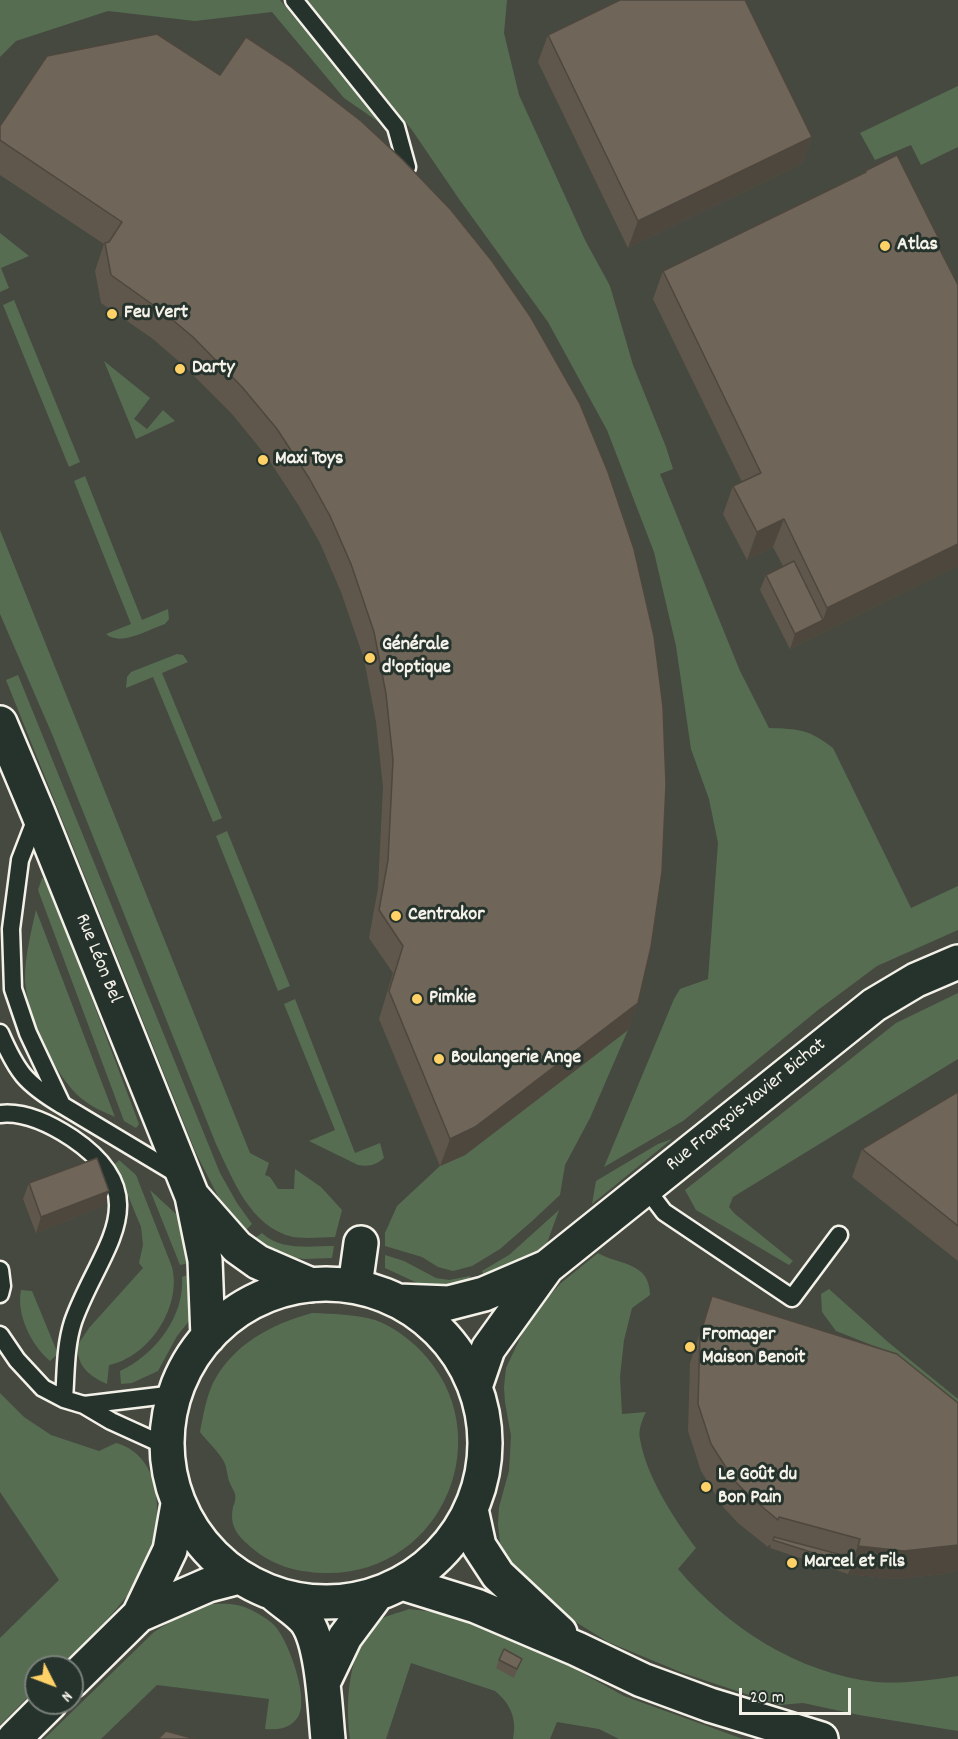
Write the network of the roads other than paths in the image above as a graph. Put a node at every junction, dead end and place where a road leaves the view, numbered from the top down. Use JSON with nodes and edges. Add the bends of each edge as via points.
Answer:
{"nodes":[{"id":1,"x":294,"y":0,"type":"edge"},
{"id":2,"x":407,"y":167,"type":"edge"},
{"id":3,"x":0,"y":723,"type":"edge"},
{"id":4,"x":38,"y":813,"type":"junction"},
{"id":5,"x":958,"y":962,"type":"edge"},
{"id":6,"x":0,"y":1033,"type":"edge"},
{"id":7,"x":62,"y":1105,"type":"junction"},
{"id":8,"x":0,"y":1114,"type":"edge"},
{"id":9,"x":188,"y":1187,"type":"junction"},
{"id":10,"x":645,"y":1187,"type":"junction"},
{"id":11,"x":839,"y":1235,"type":"dead end"},
{"id":12,"x":361,"y":1244,"type":"dead end"},
{"id":13,"x":547,"y":1267,"type":"junction"},
{"id":14,"x":0,"y":1270,"type":"edge"},
{"id":15,"x":311,"y":1285,"type":"junction"},
{"id":16,"x":355,"y":1286,"type":"junction"},
{"id":17,"x":0,"y":1294,"type":"edge"},
{"id":18,"x":398,"y":1301,"type":"junction"},
{"id":19,"x":0,"y":1335,"type":"edge"},
{"id":20,"x":208,"y":1337,"type":"junction"},
{"id":21,"x":475,"y":1387,"type":"junction"},
{"id":22,"x":175,"y":1394,"type":"junction"},
{"id":23,"x":64,"y":1399,"type":"junction"},
{"id":24,"x":84,"y":1405,"type":"junction"},
{"id":25,"x":166,"y":1446,"type":"junction"},
{"id":26,"x":178,"y":1504,"type":"junction"},
{"id":27,"x":471,"y":1509,"type":"junction"},
{"id":28,"x":239,"y":1577,"type":"junction"},
{"id":29,"x":389,"y":1589,"type":"junction"},
{"id":30,"x":274,"y":1594,"type":"junction"},
{"id":31,"x":139,"y":1614,"type":"junction"},
{"id":32,"x":578,"y":1649,"type":"junction"},
{"id":33,"x":84,"y":1669,"type":"edge"},
{"id":34,"x":323,"y":1683,"type":"junction"},
{"id":35,"x":38,"y":1715,"type":"edge"},
{"id":36,"x":14,"y":1739,"type":"edge"},
{"id":37,"x":328,"y":1739,"type":"edge"},
{"id":38,"x":821,"y":1739,"type":"edge"}],
"edges":[{"from":1,"to":2,"type":"lane","via":[[396,127]]},
{"from":3,"to":4,"type":"street","name":"Rue Léon Bel"},
{"from":4,"to":7,"type":"lane","via":[[20,860],[11,929],[13,989],[32,1042]]},
{"from":4,"to":9,"type":"street","name":"Rue Léon Bel"},
{"from":5,"to":10,"type":"street","name":"Rue François-Xavier Bichat","via":[[915,980],[874,1005]]},
{"from":6,"to":7,"type":"lane","via":[[23,1077]]},
{"from":7,"to":9,"type":"lane"},
{"from":8,"to":23,"type":"lane","via":[[37,1119],[88,1149],[111,1177],[119,1197],[111,1239],[67,1342]]},
{"from":9,"to":15,"type":"street","name":"Rue Léon Bel","via":[[237,1247],[258,1262]]},
{"from":9,"to":20,"type":"street","name":"Rue Léon Bel","via":[[205,1260]]},
{"from":10,"to":11,"type":"lane","via":[[664,1212],[792,1298]]},
{"from":10,"to":13,"type":"street","name":"Rue François-Xavier Bichat"},
{"from":12,"to":16,"type":"street"},
{"from":13,"to":18,"type":"street","name":"Rue François-Xavier Bichat","via":[[484,1294],[449,1303]]},
{"from":13,"to":21,"type":"street","name":"Rue François-Xavier Bichat","via":[[488,1349]]},
{"from":14,"to":17,"type":"lane"},
{"from":15,"to":16,"type":"street"},
{"from":15,"to":20,"type":"street","via":[[272,1293],[237,1311]]},
{"from":16,"to":18,"type":"street"},
{"from":18,"to":21,"type":"street","via":[[431,1323],[451,1345]]},
{"from":19,"to":23,"type":"lane","via":[[29,1375]]},
{"from":20,"to":22,"type":"street","via":[[194,1354]]},
{"from":21,"to":27,"type":"street","via":[[485,1436],[480,1485]]},
{"from":22,"to":24,"type":"lane"},
{"from":22,"to":25,"type":"street"},
{"from":23,"to":24,"type":"lane"},
{"from":24,"to":25,"type":"lane"},
{"from":25,"to":26,"type":"street"},
{"from":26,"to":28,"type":"street","via":[[203,1546]]},
{"from":26,"to":31,"type":"street","via":[[170,1550]]},
{"from":27,"to":29,"type":"street","via":[[442,1552]]},
{"from":27,"to":32,"type":"street","via":[[479,1545],[498,1575]]},
{"from":28,"to":30,"type":"street"},
{"from":28,"to":31,"type":"street","via":[[208,1585]]},
{"from":29,"to":30,"type":"street","via":[[325,1603]]},
{"from":29,"to":32,"type":"street","via":[[476,1606]]},
{"from":29,"to":34,"type":"street","via":[[345,1637]]},
{"from":30,"to":34,"type":"street","via":[[305,1621],[313,1637]]},
{"from":31,"to":33,"type":"street"},
{"from":32,"to":38,"type":"street","via":[[700,1702]]},
{"from":34,"to":37,"type":"street"},
{"from":35,"to":36,"type":"street"}]}
